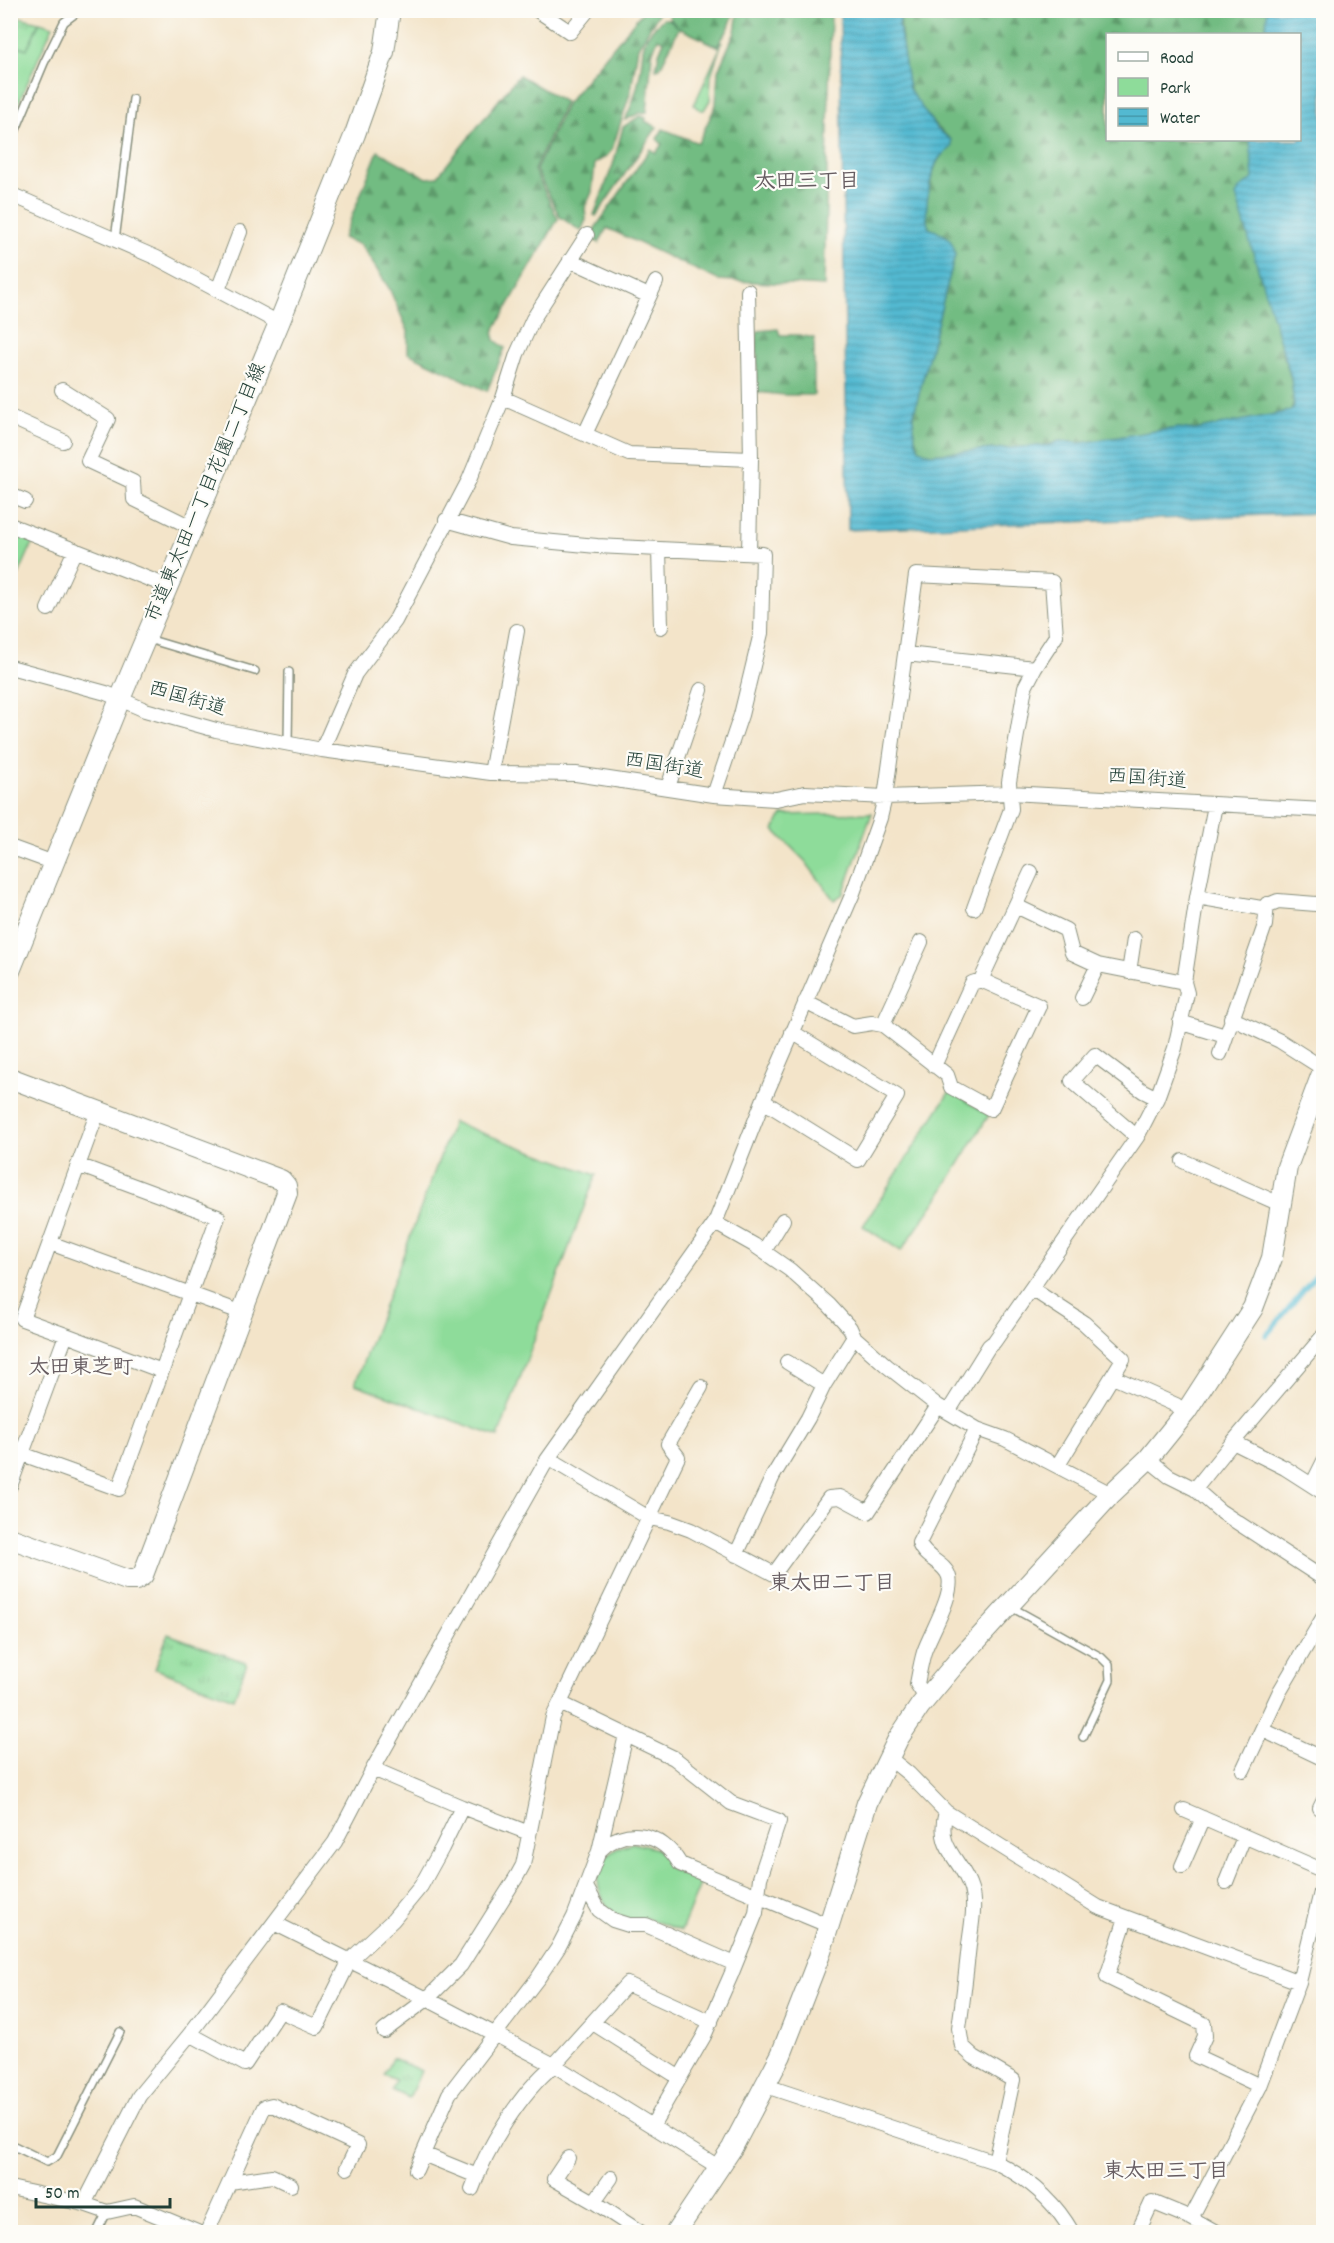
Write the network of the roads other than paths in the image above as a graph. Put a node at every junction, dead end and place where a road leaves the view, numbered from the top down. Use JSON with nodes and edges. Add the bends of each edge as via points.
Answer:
{"nodes":[{"id":1,"x":80,"y":10,"type":"edge"},
{"id":2,"x":390,"y":10,"type":"edge"},
{"id":3,"x":537,"y":10,"type":"edge"},
{"id":4,"x":588,"y":10,"type":"edge"},
{"id":5,"x":133,"y":99,"type":"dead end"},
{"id":6,"x":10,"y":144,"type":"edge"},
{"id":7,"x":10,"y":194,"type":"edge"},
{"id":8,"x":240,"y":232,"type":"dead end"},
{"id":9,"x":587,"y":235,"type":"dead end"},
{"id":10,"x":115,"y":240,"type":"junction"},
{"id":11,"x":570,"y":260,"type":"junction"},
{"id":12,"x":656,"y":282,"type":"dead end"},
{"id":13,"x":218,"y":290,"type":"junction"},
{"id":14,"x":748,"y":291,"type":"dead end"},
{"id":15,"x":649,"y":296,"type":"junction"},
{"id":16,"x":279,"y":323,"type":"junction"},
{"id":17,"x":62,"y":390,"type":"dead end"},
{"id":18,"x":503,"y":398,"type":"junction"},
{"id":19,"x":10,"y":417,"type":"edge"},
{"id":20,"x":585,"y":434,"type":"junction"},
{"id":21,"x":63,"y":441,"type":"dead end"},
{"id":22,"x":751,"y":459,"type":"junction"},
{"id":23,"x":10,"y":495,"type":"edge"},
{"id":24,"x":25,"y":501,"type":"dead end"},
{"id":25,"x":447,"y":520,"type":"junction"},
{"id":26,"x":10,"y":525,"type":"edge"},
{"id":27,"x":193,"y":528,"type":"junction"},
{"id":28,"x":659,"y":549,"type":"junction"},
{"id":29,"x":75,"y":550,"type":"junction"},
{"id":30,"x":749,"y":554,"type":"junction"},
{"id":31,"x":167,"y":586,"type":"junction"},
{"id":32,"x":48,"y":609,"type":"dead end"},
{"id":33,"x":661,"y":627,"type":"dead end"},
{"id":34,"x":517,"y":631,"type":"dead end"},
{"id":35,"x":146,"y":638,"type":"junction"},
{"id":36,"x":906,"y":654,"type":"junction"},
{"id":37,"x":10,"y":667,"type":"edge"},
{"id":38,"x":1035,"y":668,"type":"junction"},
{"id":39,"x":255,"y":671,"type":"dead end"},
{"id":40,"x":289,"y":672,"type":"dead end"},
{"id":41,"x":701,"y":690,"type":"dead end"},
{"id":42,"x":120,"y":699,"type":"junction"},
{"id":43,"x":288,"y":744,"type":"junction"},
{"id":44,"x":322,"y":750,"type":"junction"},
{"id":45,"x":491,"y":773,"type":"junction"},
{"id":46,"x":668,"y":787,"type":"junction"},
{"id":47,"x":1010,"y":793,"type":"junction"},
{"id":48,"x":714,"y":795,"type":"junction"},
{"id":49,"x":885,"y":797,"type":"junction"},
{"id":50,"x":1215,"y":805,"type":"junction"},
{"id":51,"x":1323,"y":810,"type":"edge"},
{"id":52,"x":10,"y":847,"type":"edge"},
{"id":53,"x":54,"y":864,"type":"junction"},
{"id":54,"x":1031,"y":872,"type":"dead end"},
{"id":55,"x":1197,"y":897,"type":"junction"},
{"id":56,"x":1323,"y":903,"type":"edge"},
{"id":57,"x":1267,"y":904,"type":"junction"},
{"id":58,"x":1016,"y":906,"type":"junction"},
{"id":59,"x":974,"y":908,"type":"dead end"},
{"id":60,"x":1134,"y":939,"type":"dead end"},
{"id":61,"x":921,"y":942,"type":"dead end"},
{"id":62,"x":1098,"y":965,"type":"junction"},
{"id":63,"x":10,"y":971,"type":"edge"},
{"id":64,"x":1129,"y":972,"type":"junction"},
{"id":65,"x":981,"y":980,"type":"junction"},
{"id":66,"x":1184,"y":982,"type":"junction"},
{"id":67,"x":1082,"y":998,"type":"dead end"},
{"id":68,"x":805,"y":1002,"type":"junction"},
{"id":69,"x":1231,"y":1018,"type":"junction"},
{"id":70,"x":1180,"y":1022,"type":"junction"},
{"id":71,"x":883,"y":1025,"type":"junction"},
{"id":72,"x":792,"y":1032,"type":"junction"},
{"id":73,"x":1225,"y":1036,"type":"junction"},
{"id":74,"x":1220,"y":1054,"type":"dead end"},
{"id":75,"x":934,"y":1066,"type":"junction"},
{"id":76,"x":1323,"y":1069,"type":"edge"},
{"id":77,"x":10,"y":1078,"type":"edge"},
{"id":78,"x":1157,"y":1098,"type":"junction"},
{"id":79,"x":763,"y":1101,"type":"junction"},
{"id":80,"x":98,"y":1111,"type":"junction"},
{"id":81,"x":1137,"y":1137,"type":"junction"},
{"id":82,"x":1183,"y":1161,"type":"dead end"},
{"id":83,"x":78,"y":1165,"type":"junction"},
{"id":84,"x":1282,"y":1205,"type":"junction"},
{"id":85,"x":783,"y":1220,"type":"dead end"},
{"id":86,"x":715,"y":1222,"type":"junction"},
{"id":87,"x":50,"y":1243,"type":"junction"},
{"id":88,"x":764,"y":1251,"type":"junction"},
{"id":89,"x":1032,"y":1288,"type":"junction"},
{"id":90,"x":190,"y":1294,"type":"junction"},
{"id":91,"x":243,"y":1313,"type":"junction"},
{"id":92,"x":66,"y":1335,"type":"junction"},
{"id":93,"x":1323,"y":1335,"type":"edge"},
{"id":94,"x":854,"y":1337,"type":"junction"},
{"id":95,"x":787,"y":1362,"type":"dead end"},
{"id":96,"x":162,"y":1371,"type":"junction"},
{"id":97,"x":1113,"y":1377,"type":"junction"},
{"id":98,"x":824,"y":1385,"type":"junction"},
{"id":99,"x":701,"y":1387,"type":"dead end"},
{"id":100,"x":943,"y":1409,"type":"junction"},
{"id":101,"x":1186,"y":1412,"type":"junction"},
{"id":102,"x":977,"y":1428,"type":"junction"},
{"id":103,"x":1233,"y":1442,"type":"junction"},
{"id":104,"x":22,"y":1454,"type":"junction"},
{"id":105,"x":1148,"y":1459,"type":"junction"},
{"id":106,"x":547,"y":1460,"type":"junction"},
{"id":107,"x":1323,"y":1461,"type":"edge"},
{"id":108,"x":1058,"y":1465,"type":"junction"},
{"id":109,"x":10,"y":1486,"type":"edge"},
{"id":110,"x":1195,"y":1489,"type":"junction"},
{"id":111,"x":1318,"y":1489,"type":"edge"},
{"id":112,"x":1112,"y":1494,"type":"junction"},
{"id":113,"x":649,"y":1518,"type":"junction"},
{"id":114,"x":10,"y":1538,"type":"edge"},
{"id":115,"x":736,"y":1555,"type":"junction"},
{"id":116,"x":1323,"y":1579,"type":"edge"},
{"id":117,"x":1008,"y":1606,"type":"junction"},
{"id":118,"x":1323,"y":1616,"type":"edge"},
{"id":119,"x":926,"y":1698,"type":"junction"},
{"id":120,"x":560,"y":1703,"type":"junction"},
{"id":121,"x":1263,"y":1730,"type":"junction"},
{"id":122,"x":626,"y":1735,"type":"junction"},
{"id":123,"x":1083,"y":1737,"type":"dead end"},
{"id":124,"x":888,"y":1757,"type":"junction"},
{"id":125,"x":1323,"y":1759,"type":"edge"},
{"id":126,"x":373,"y":1769,"type":"junction"},
{"id":127,"x":1244,"y":1770,"type":"dead end"},
{"id":128,"x":462,"y":1807,"type":"junction"},
{"id":129,"x":1184,"y":1810,"type":"dead end"},
{"id":130,"x":946,"y":1812,"type":"junction"},
{"id":131,"x":1203,"y":1818,"type":"junction"},
{"id":132,"x":529,"y":1833,"type":"junction"},
{"id":133,"x":1244,"y":1837,"type":"junction"},
{"id":134,"x":599,"y":1851,"type":"junction"},
{"id":135,"x":1182,"y":1866,"type":"dead end"},
{"id":136,"x":1323,"y":1871,"type":"edge"},
{"id":137,"x":1323,"y":1880,"type":"edge"},
{"id":138,"x":1226,"y":1882,"type":"dead end"},
{"id":139,"x":586,"y":1887,"type":"junction"},
{"id":140,"x":758,"y":1896,"type":"junction"},
{"id":141,"x":1126,"y":1918,"type":"junction"},
{"id":142,"x":274,"y":1923,"type":"junction"},
{"id":143,"x":830,"y":1926,"type":"junction"},
{"id":144,"x":350,"y":1960,"type":"junction"},
{"id":145,"x":735,"y":1964,"type":"junction"},
{"id":146,"x":1299,"y":1982,"type":"junction"},
{"id":147,"x":427,"y":1999,"type":"junction"},
{"id":148,"x":711,"y":2022,"type":"junction"},
{"id":149,"x":593,"y":2023,"type":"junction"},
{"id":150,"x":384,"y":2031,"type":"dead end"},
{"id":151,"x":120,"y":2032,"type":"dead end"},
{"id":152,"x":190,"y":2034,"type":"junction"},
{"id":153,"x":495,"y":2034,"type":"junction"},
{"id":154,"x":554,"y":2065,"type":"junction"},
{"id":155,"x":680,"y":2078,"type":"junction"},
{"id":156,"x":765,"y":2086,"type":"junction"},
{"id":157,"x":1260,"y":2086,"type":"junction"},
{"id":158,"x":652,"y":2126,"type":"junction"},
{"id":159,"x":10,"y":2144,"type":"edge"},
{"id":160,"x":423,"y":2154,"type":"junction"},
{"id":161,"x":568,"y":2158,"type":"dead end"},
{"id":162,"x":995,"y":2162,"type":"junction"},
{"id":163,"x":347,"y":2168,"type":"dead end"},
{"id":164,"x":720,"y":2168,"type":"junction"},
{"id":165,"x":416,"y":2170,"type":"dead end"},
{"id":166,"x":611,"y":2178,"type":"dead end"},
{"id":167,"x":230,"y":2182,"type":"junction"},
{"id":168,"x":291,"y":2185,"type":"dead end"},
{"id":169,"x":10,"y":2188,"type":"edge"},
{"id":170,"x":594,"y":2202,"type":"junction"},
{"id":171,"x":84,"y":2204,"type":"junction"},
{"id":172,"x":107,"y":2212,"type":"junction"},
{"id":173,"x":1191,"y":2218,"type":"junction"},
{"id":174,"x":97,"y":2232,"type":"edge"},
{"id":175,"x":197,"y":2232,"type":"edge"},
{"id":176,"x":207,"y":2232,"type":"edge"},
{"id":177,"x":640,"y":2232,"type":"edge"},
{"id":178,"x":676,"y":2232,"type":"edge"},
{"id":179,"x":1072,"y":2232,"type":"edge"},
{"id":180,"x":1138,"y":2232,"type":"edge"},
{"id":181,"x":1216,"y":2232,"type":"edge"}],
"edges":[{"from":1,"to":6,"type":"lane","via":[[64,22]]},
{"from":2,"to":16,"type":"street","name":"市道東太田一丁目花園二丁目線","via":[[384,52],[374,84]]},
{"from":3,"to":4,"type":"street","via":[[570,32]]},
{"from":5,"to":10,"type":"lane"},
{"from":7,"to":10,"type":"street"},
{"from":8,"to":13,"type":"street"},
{"from":9,"to":11,"type":"street"},
{"from":10,"to":13,"type":"street"},
{"from":11,"to":15,"type":"street"},
{"from":11,"to":18,"type":"street","via":[[533,319]]},
{"from":12,"to":15,"type":"street"},
{"from":13,"to":16,"type":"street"},
{"from":14,"to":22,"type":"street"},
{"from":15,"to":20,"type":"street"},
{"from":16,"to":27,"type":"street","name":"市道東太田一丁目花園二丁目線"},
{"from":17,"to":27,"type":"street","via":[[108,419],[88,461],[134,482],[134,499]]},
{"from":18,"to":20,"type":"street"},
{"from":18,"to":25,"type":"street","via":[[469,480]]},
{"from":19,"to":21,"type":"street"},
{"from":20,"to":22,"type":"street","via":[[629,454]]},
{"from":22,"to":30,"type":"street"},
{"from":23,"to":24,"type":"street"},
{"from":25,"to":28,"type":"street","via":[[511,538]]},
{"from":25,"to":44,"type":"street","via":[[395,621],[355,674]]},
{"from":26,"to":29,"type":"street"},
{"from":27,"to":31,"type":"street","name":"市道東太田一丁目花園二丁目線"},
{"from":28,"to":30,"type":"street"},
{"from":28,"to":33,"type":"street"},
{"from":29,"to":31,"type":"street"},
{"from":29,"to":32,"type":"street"},
{"from":30,"to":48,"type":"street","via":[[763,554],[761,633],[741,716]]},
{"from":31,"to":35,"type":"street","name":"市道東太田一丁目花園二丁目線"},
{"from":34,"to":45,"type":"street"},
{"from":35,"to":39,"type":"lane"},
{"from":35,"to":42,"type":"street","name":"市道東太田一丁目花園二丁目線"},
{"from":36,"to":38,"type":"street"},
{"from":36,"to":38,"type":"street","via":[[916,575],[1052,582],[1056,636]]},
{"from":36,"to":49,"type":"street"},
{"from":37,"to":42,"type":"street","name":"西国街道"},
{"from":38,"to":47,"type":"street","via":[[1025,687]]},
{"from":40,"to":43,"type":"lane"},
{"from":41,"to":46,"type":"street"},
{"from":42,"to":43,"type":"street","name":"西国街道","via":[[179,721]]},
{"from":42,"to":53,"type":"street","name":"市道東太田一丁目花園二丁目線"},
{"from":43,"to":44,"type":"street","name":"西国街道"},
{"from":44,"to":45,"type":"street","name":"西国街道"},
{"from":45,"to":46,"type":"street","name":"西国街道","via":[[576,774]]},
{"from":46,"to":48,"type":"street","name":"西国街道"},
{"from":47,"to":49,"type":"street","name":"西国街道"},
{"from":47,"to":50,"type":"street","name":"西国街道"},
{"from":47,"to":59,"type":"street","via":[[1006,826]]},
{"from":48,"to":49,"type":"street","name":"西国街道","via":[[776,799],[805,793]]},
{"from":49,"to":68,"type":"street","via":[[853,893]]},
{"from":50,"to":51,"type":"street","name":"西国街道"},
{"from":50,"to":55,"type":"street"},
{"from":52,"to":53,"type":"street"},
{"from":53,"to":63,"type":"street","name":"市道東太田一丁目花園二丁目線"},
{"from":54,"to":58,"type":"street"},
{"from":55,"to":57,"type":"street","via":[[1261,908]]},
{"from":55,"to":66,"type":"street"},
{"from":56,"to":57,"type":"street"},
{"from":57,"to":69,"type":"street","via":[[1265,925]]},
{"from":58,"to":62,"type":"street","via":[[1066,930],[1072,953]]},
{"from":58,"to":65,"type":"street"},
{"from":60,"to":64,"type":"street"},
{"from":61,"to":71,"type":"street"},
{"from":62,"to":64,"type":"street"},
{"from":62,"to":67,"type":"street"},
{"from":64,"to":66,"type":"street"},
{"from":65,"to":75,"type":"street","via":[[972,984]]},
{"from":65,"to":75,"type":"street","via":[[1039,1006],[991,1109],[951,1087],[947,1076]]},
{"from":66,"to":70,"type":"street","via":[[1187,993]]},
{"from":68,"to":71,"type":"street","via":[[853,1026]]},
{"from":68,"to":72,"type":"street"},
{"from":69,"to":73,"type":"street"},
{"from":69,"to":76,"type":"street","via":[[1280,1041]]},
{"from":70,"to":73,"type":"street"},
{"from":70,"to":78,"type":"street"},
{"from":71,"to":75,"type":"street"},
{"from":72,"to":79,"type":"street"},
{"from":72,"to":79,"type":"street","via":[[897,1096],[858,1160]]},
{"from":73,"to":74,"type":"street"},
{"from":76,"to":84,"type":"street","via":[[1287,1167]]},
{"from":77,"to":80,"type":"street"},
{"from":78,"to":81,"type":"street"},
{"from":78,"to":81,"type":"street","via":[[1095,1055],[1072,1080]]},
{"from":79,"to":86,"type":"street"},
{"from":80,"to":83,"type":"street"},
{"from":80,"to":91,"type":"street","via":[[281,1180],[286,1186],[287,1197]]},
{"from":81,"to":89,"type":"street"},
{"from":82,"to":84,"type":"street"},
{"from":83,"to":87,"type":"street"},
{"from":83,"to":90,"type":"street","via":[[218,1217]]},
{"from":84,"to":101,"type":"street","via":[[1272,1258],[1253,1308]]},
{"from":85,"to":88,"type":"street"},
{"from":86,"to":88,"type":"street"},
{"from":86,"to":106,"type":"street"},
{"from":87,"to":90,"type":"street"},
{"from":87,"to":92,"type":"street","via":[[22,1319]]},
{"from":88,"to":94,"type":"street","via":[[821,1298]]},
{"from":89,"to":97,"type":"street","via":[[1084,1323],[1123,1359]]},
{"from":89,"to":100,"type":"street"},
{"from":90,"to":91,"type":"street"},
{"from":90,"to":96,"type":"street"},
{"from":91,"to":114,"type":"street","via":[[143,1575],[127,1580]]},
{"from":92,"to":96,"type":"street"},
{"from":92,"to":104,"type":"street"},
{"from":93,"to":103,"type":"street"},
{"from":94,"to":98,"type":"street"},
{"from":94,"to":100,"type":"street"},
{"from":95,"to":98,"type":"street"},
{"from":96,"to":104,"type":"street","via":[[119,1489]]},
{"from":97,"to":101,"type":"street"},
{"from":97,"to":108,"type":"street"},
{"from":98,"to":115,"type":"street","via":[[773,1476]]},
{"from":99,"to":113,"type":"street","via":[[668,1444],[678,1458]]},
{"from":100,"to":102,"type":"street"},
{"from":100,"to":115,"type":"street","via":[[868,1512],[840,1497],[828,1498],[774,1574]]},
{"from":101,"to":105,"type":"street"},
{"from":102,"to":108,"type":"street"},
{"from":102,"to":119,"type":"street","via":[[919,1543],[923,1552],[945,1569],[950,1581],[924,1652],[917,1684]]},
{"from":103,"to":110,"type":"street"},
{"from":103,"to":111,"type":"street"},
{"from":104,"to":109,"type":"street"},
{"from":105,"to":110,"type":"street","via":[[1169,1476]]},
{"from":105,"to":112,"type":"street"},
{"from":106,"to":113,"type":"street"},
{"from":106,"to":126,"type":"street"},
{"from":107,"to":111,"type":"street"},
{"from":108,"to":112,"type":"street"},
{"from":110,"to":116,"type":"street","via":[[1221,1511]]},
{"from":112,"to":117,"type":"street"},
{"from":113,"to":115,"type":"street","via":[[680,1526]]},
{"from":113,"to":120,"type":"street"},
{"from":117,"to":119,"type":"street"},
{"from":117,"to":123,"type":"lane","via":[[1109,1665],[1110,1680]]},
{"from":118,"to":121,"type":"street","via":[[1280,1691]]},
{"from":119,"to":124,"type":"street"},
{"from":120,"to":122,"type":"street"},
{"from":120,"to":132,"type":"street"},
{"from":121,"to":125,"type":"street"},
{"from":121,"to":127,"type":"street"},
{"from":122,"to":134,"type":"street"},
{"from":122,"to":140,"type":"street","via":[[674,1758],[731,1803],[779,1821]]},
{"from":124,"to":130,"type":"street"},
{"from":124,"to":143,"type":"street","via":[[867,1803]]},
{"from":126,"to":128,"type":"street"},
{"from":126,"to":142,"type":"street","via":[[335,1842]]},
{"from":128,"to":132,"type":"street"},
{"from":128,"to":144,"type":"street","via":[[420,1886],[393,1920]]},
{"from":129,"to":131,"type":"street"},
{"from":130,"to":141,"type":"street","via":[[1098,1907]]},
{"from":130,"to":162,"type":"street","via":[[945,1843],[967,1879],[973,1904],[959,2028],[962,2046],[1013,2080]]},
{"from":131,"to":133,"type":"street"},
{"from":131,"to":135,"type":"street"},
{"from":132,"to":147,"type":"street","via":[[523,1865],[503,1901],[461,1965]]},
{"from":133,"to":136,"type":"street"},
{"from":133,"to":138,"type":"street"},
{"from":134,"to":139,"type":"street"},
{"from":134,"to":140,"type":"street","via":[[617,1838],[646,1836],[666,1846],[680,1864]]},
{"from":137,"to":146,"type":"street"},
{"from":139,"to":145,"type":"street","via":[[599,1910],[613,1920],[646,1925]]},
{"from":139,"to":153,"type":"street","via":[[551,1958]]},
{"from":140,"to":143,"type":"street"},
{"from":140,"to":145,"type":"street","via":[[756,1913]]},
{"from":141,"to":146,"type":"street"},
{"from":141,"to":157,"type":"street","via":[[1107,1977],[1204,2024],[1196,2056]]},
{"from":142,"to":144,"type":"street"},
{"from":142,"to":152,"type":"street"},
{"from":143,"to":156,"type":"street","via":[[798,2014]]},
{"from":144,"to":147,"type":"street"},
{"from":144,"to":152,"type":"street","via":[[317,2026],[280,2011],[245,2064]]},
{"from":145,"to":148,"type":"street"},
{"from":146,"to":157,"type":"street"},
{"from":147,"to":150,"type":"street"},
{"from":147,"to":153,"type":"street"},
{"from":148,"to":149,"type":"street","via":[[627,1984]]},
{"from":148,"to":155,"type":"street"},
{"from":149,"to":154,"type":"street"},
{"from":149,"to":155,"type":"street"},
{"from":151,"to":159,"type":"lane","via":[[57,2156],[47,2162]]},
{"from":152,"to":171,"type":"street","via":[[139,2096]]},
{"from":153,"to":154,"type":"street"},
{"from":153,"to":160,"type":"street","via":[[449,2094]]},
{"from":154,"to":158,"type":"street"},
{"from":154,"to":160,"type":"street","via":[[507,2122],[474,2182]]},
{"from":155,"to":158,"type":"street"},
{"from":156,"to":162,"type":"street"},
{"from":156,"to":164,"type":"street"},
{"from":157,"to":173,"type":"street"},
{"from":158,"to":164,"type":"street"},
{"from":160,"to":165,"type":"street"},
{"from":161,"to":170,"type":"street","via":[[554,2179]]},
{"from":162,"to":179,"type":"street","via":[[1036,2187]]},
{"from":163,"to":167,"type":"street","via":[[358,2145],[272,2105],[264,2107]]},
{"from":164,"to":178,"type":"street"},
{"from":166,"to":170,"type":"street"},
{"from":167,"to":168,"type":"street","via":[[272,2176]]},
{"from":167,"to":176,"type":"street"},
{"from":169,"to":171,"type":"street"},
{"from":170,"to":177,"type":"street"},
{"from":171,"to":172,"type":"street"},
{"from":172,"to":174,"type":"lane"},
{"from":172,"to":175,"type":"street","via":[[134,2206]]},
{"from":173,"to":180,"type":"street","via":[[1152,2202]]},
{"from":173,"to":181,"type":"street"}]}
